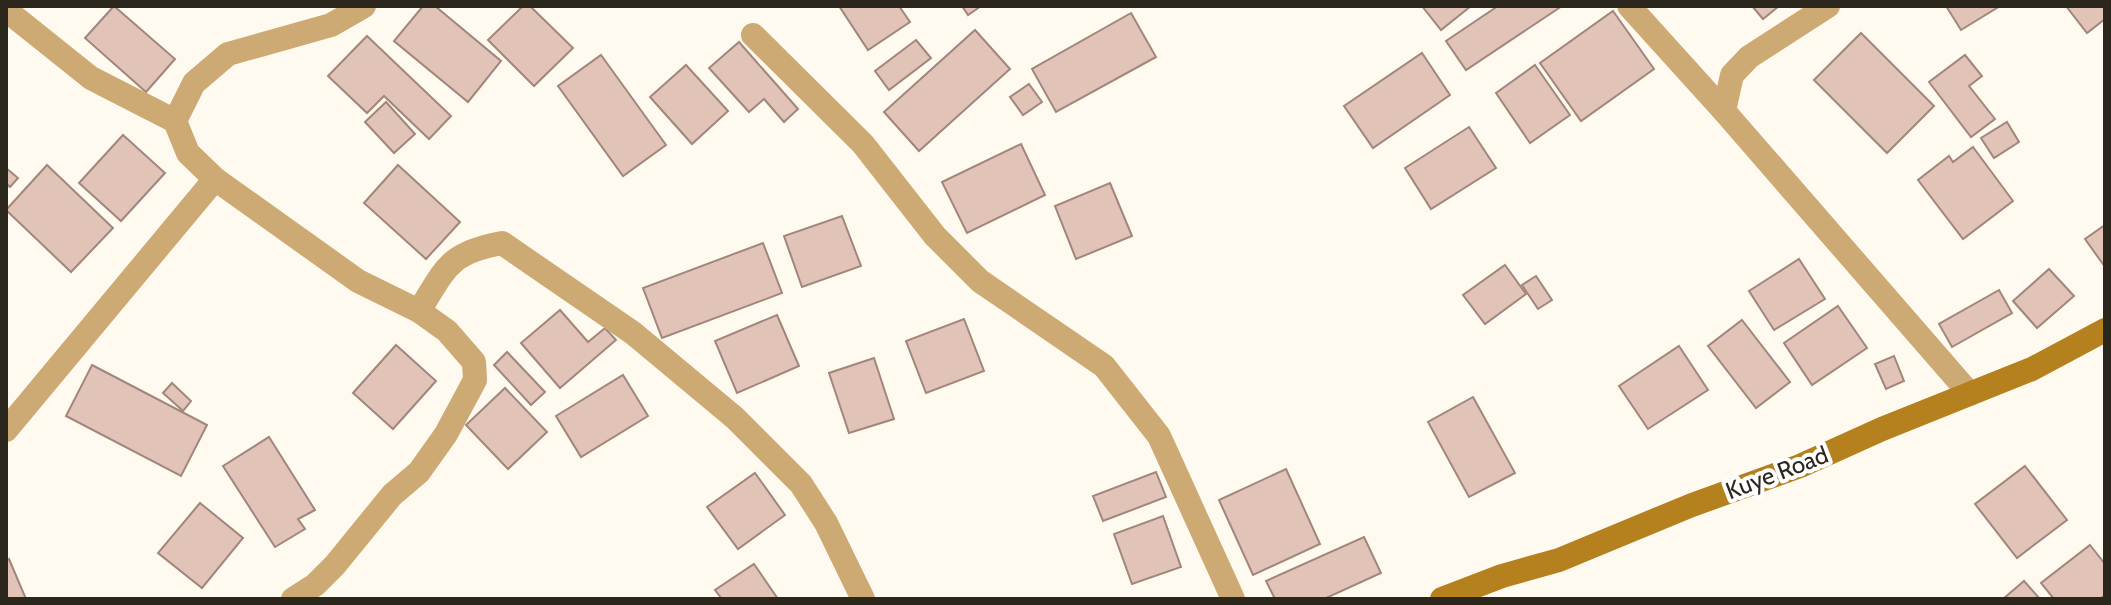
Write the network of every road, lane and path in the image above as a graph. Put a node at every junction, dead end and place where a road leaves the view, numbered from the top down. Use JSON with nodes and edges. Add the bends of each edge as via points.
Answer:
{"nodes":[{"id":1,"x":364,"y":6,"type":"edge"},
{"id":2,"x":1629,"y":6,"type":"edge"},
{"id":3,"x":1828,"y":6,"type":"edge"},
{"id":4,"x":6,"y":10,"type":"edge"},
{"id":5,"x":753,"y":35,"type":"dead end"},
{"id":6,"x":1724,"y":111,"type":"junction"},
{"id":7,"x":175,"y":121,"type":"junction"},
{"id":8,"x":215,"y":179,"type":"junction"},
{"id":9,"x":419,"y":311,"type":"junction"},
{"id":10,"x":2105,"y":330,"type":"edge"},
{"id":11,"x":1970,"y":394,"type":"junction"},
{"id":12,"x":6,"y":430,"type":"edge"},
{"id":13,"x":293,"y":599,"type":"edge"},
{"id":14,"x":863,"y":599,"type":"edge"},
{"id":15,"x":1233,"y":599,"type":"edge"},
{"id":16,"x":1442,"y":599,"type":"edge"}],
"edges":[{"from":1,"to":7,"type":"street","via":[[331,25],[228,54],[194,83]]},
{"from":2,"to":6,"type":"street"},
{"from":3,"to":6,"type":"street","via":[[1749,57],[1732,75]]},
{"from":4,"to":7,"type":"street","via":[[91,78]]},
{"from":5,"to":15,"type":"street","via":[[863,144],[935,236],[980,281],[1104,366],[1159,436]]},
{"from":6,"to":11,"type":"street"},
{"from":7,"to":8,"type":"street","via":[[188,153]]},
{"from":8,"to":9,"type":"street","via":[[358,281]]},
{"from":8,"to":12,"type":"street"},
{"from":9,"to":13,"type":"street","via":[[460,343],[474,362],[475,380],[419,472],[392,495],[335,565]]},
{"from":9,"to":14,"type":"street","via":[[448,264],[475,248],[502,243],[633,333],[746,429],[801,484]]},
{"from":10,"to":11,"type":"street","name":"Kuye Road"},
{"from":11,"to":16,"type":"street","name":"Kuye Road","via":[[1559,560]]}]}
